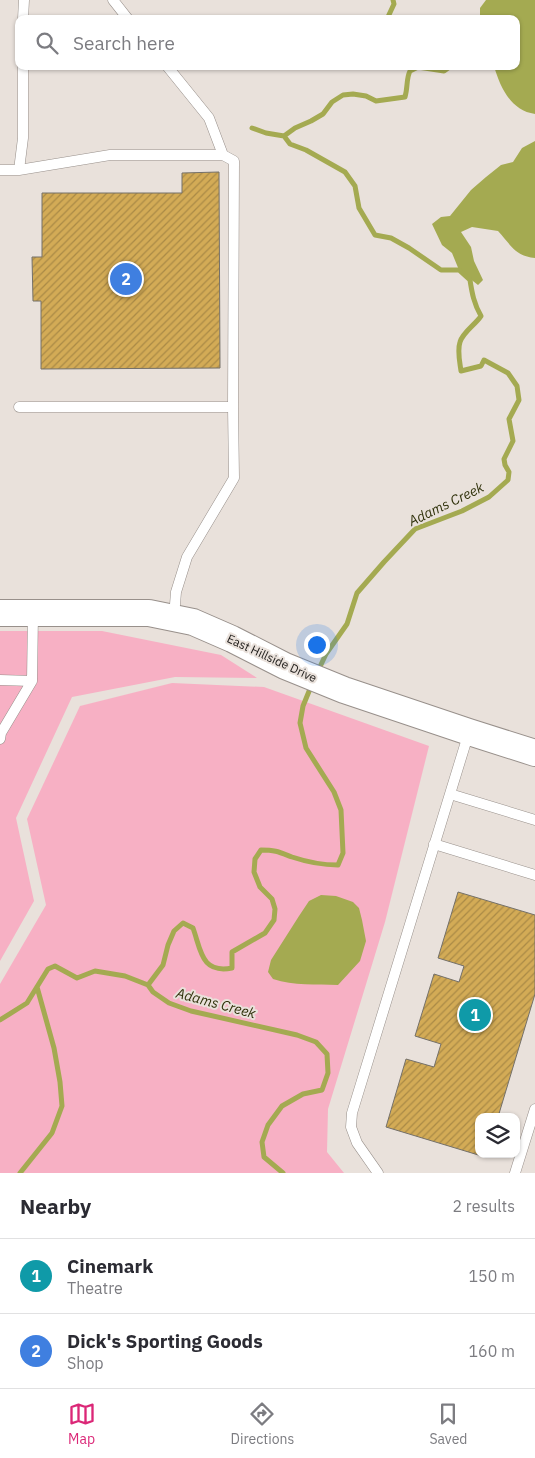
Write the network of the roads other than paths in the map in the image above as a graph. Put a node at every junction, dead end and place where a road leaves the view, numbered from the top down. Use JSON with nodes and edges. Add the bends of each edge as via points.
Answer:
{"nodes":[{"id":1,"x":24,"y":0,"type":"edge"},
{"id":2,"x":113,"y":0,"type":"edge"},
{"id":3,"x":23,"y":15,"type":"edge"},
{"id":4,"x":125,"y":15,"type":"edge"},
{"id":5,"x":23,"y":70,"type":"edge"},
{"id":6,"x":170,"y":70,"type":"edge"},
{"id":7,"x":223,"y":155,"type":"junction"},
{"id":8,"x":0,"y":170,"type":"edge"},
{"id":9,"x":19,"y":170,"type":"junction"},
{"id":10,"x":19,"y":407,"type":"dead end"},
{"id":11,"x":232,"y":407,"type":"junction"},
{"id":12,"x":0,"y":613,"type":"edge"},
{"id":13,"x":33,"y":613,"type":"junction"},
{"id":14,"x":174,"y":618,"type":"junction"},
{"id":15,"x":0,"y":680,"type":"edge"},
{"id":16,"x":32,"y":681,"type":"junction"},
{"id":17,"x":469,"y":732,"type":"junction"},
{"id":18,"x":0,"y":740,"type":"edge"},
{"id":19,"x":535,"y":753,"type":"edge"},
{"id":20,"x":450,"y":794,"type":"junction"},
{"id":21,"x":535,"y":820,"type":"edge"},
{"id":22,"x":434,"y":844,"type":"junction"},
{"id":23,"x":535,"y":875,"type":"edge"},
{"id":24,"x":535,"y":1109,"type":"edge"},
{"id":25,"x":378,"y":1173,"type":"edge"},
{"id":26,"x":516,"y":1173,"type":"edge"}],
"edges":[{"from":1,"to":3,"type":"lane"},
{"from":2,"to":4,"type":"lane"},
{"from":5,"to":9,"type":"lane","via":[[23,138]]},
{"from":6,"to":7,"type":"lane","via":[[209,118]]},
{"from":7,"to":9,"type":"lane","via":[[110,155]]},
{"from":7,"to":11,"type":"lane","via":[[234,161]]},
{"from":8,"to":9,"type":"lane"},
{"from":10,"to":11,"type":"lane"},
{"from":11,"to":14,"type":"lane","via":[[234,478],[187,557],[176,592]]},
{"from":12,"to":13,"type":"street","name":"East Hillside Drive"},
{"from":13,"to":14,"type":"street","name":"East Hillside Drive","via":[[149,613]]},
{"from":13,"to":16,"type":"lane"},
{"from":14,"to":17,"type":"street","name":"East Hillside Drive","via":[[194,622],[285,666],[344,690]]},
{"from":15,"to":16,"type":"lane"},
{"from":16,"to":18,"type":"lane"},
{"from":17,"to":19,"type":"street","name":"East Hillside Drive"},
{"from":17,"to":20,"type":"lane"},
{"from":20,"to":21,"type":"lane"},
{"from":20,"to":22,"type":"lane"},
{"from":22,"to":23,"type":"lane"},
{"from":22,"to":25,"type":"lane","via":[[352,1112],[351,1127],[357,1143]]},
{"from":24,"to":26,"type":"lane"}]}
